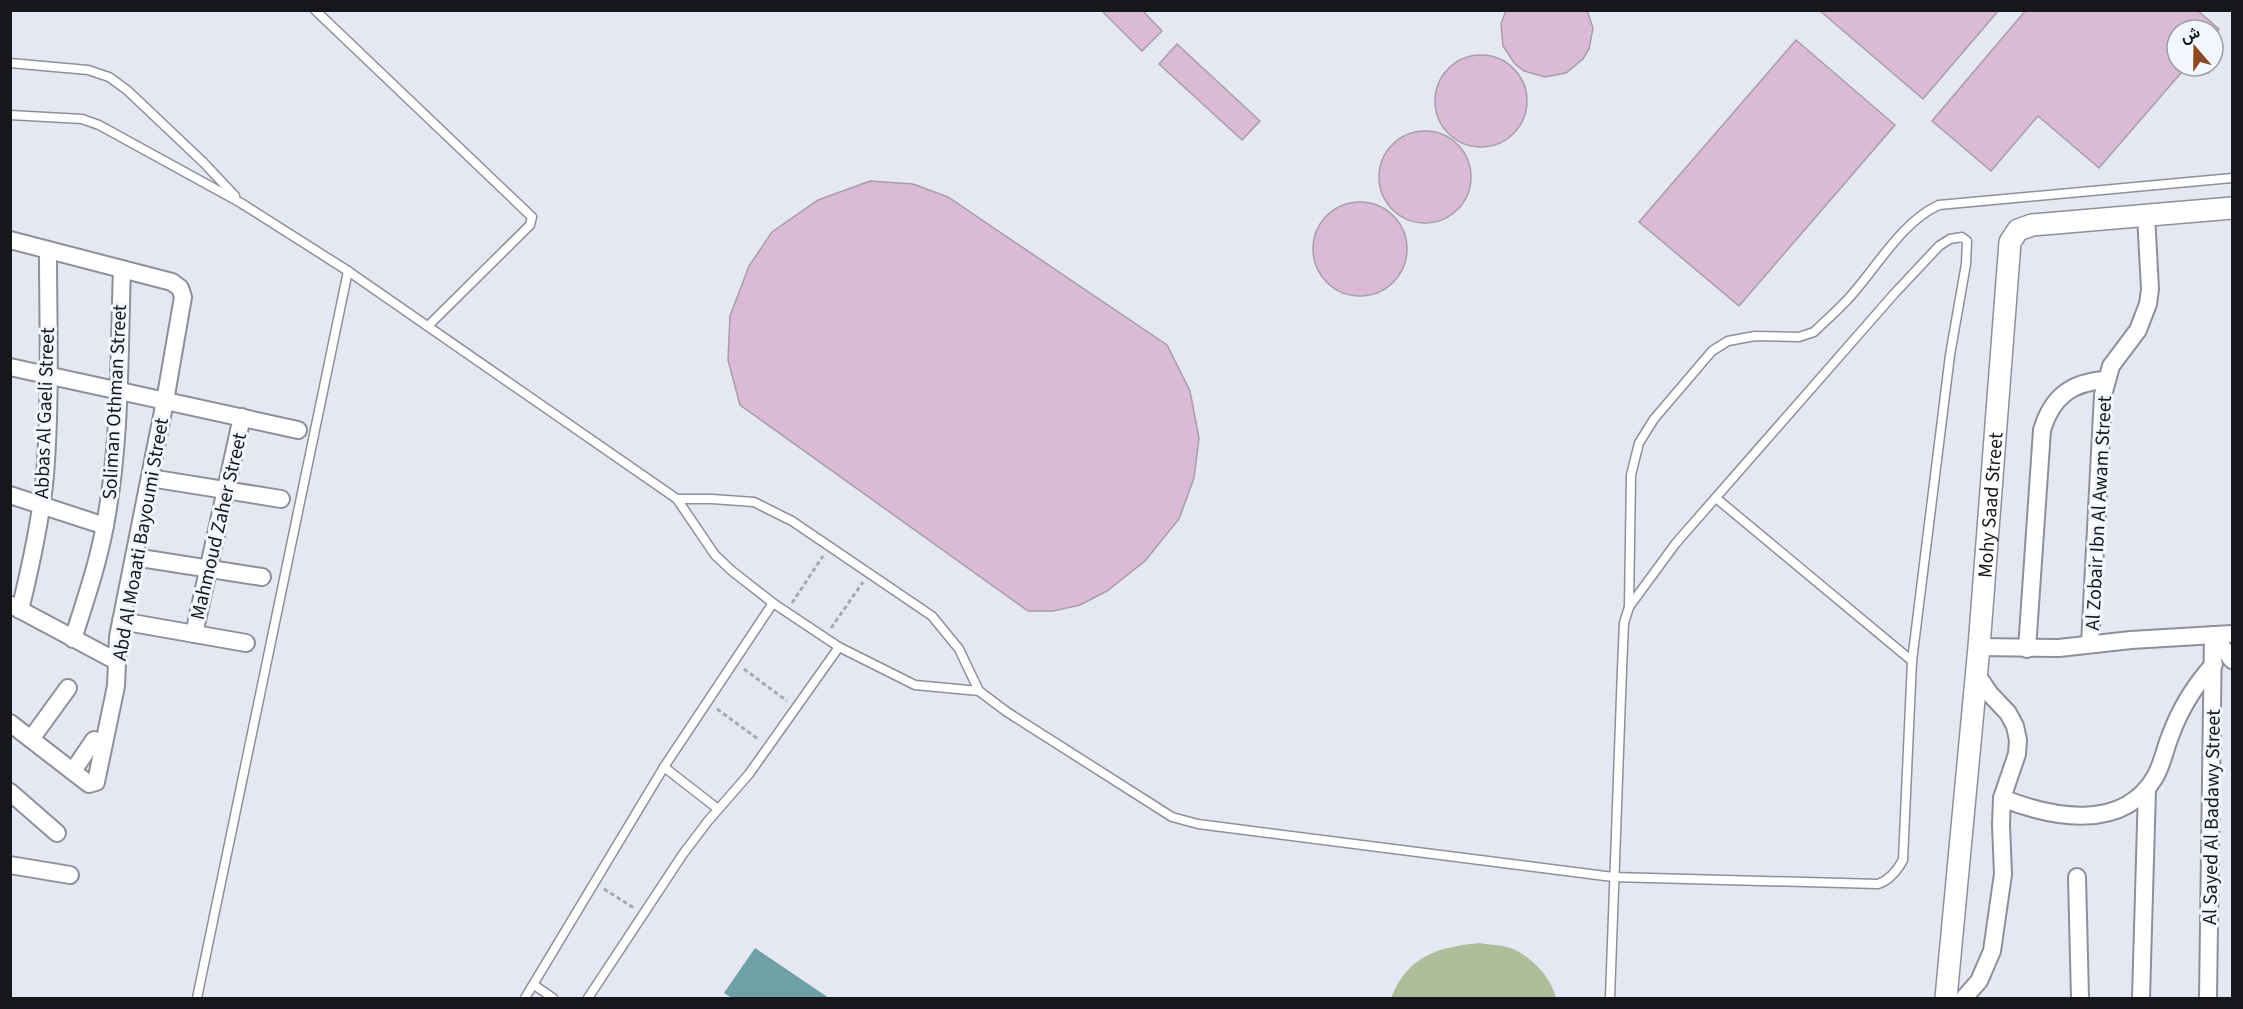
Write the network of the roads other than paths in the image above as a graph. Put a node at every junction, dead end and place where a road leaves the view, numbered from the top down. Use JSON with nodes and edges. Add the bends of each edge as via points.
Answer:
{"nodes":[{"id":1,"x":315,"y":10,"type":"edge"},
{"id":2,"x":10,"y":63,"type":"edge"},
{"id":3,"x":10,"y":115,"type":"edge"},
{"id":4,"x":2232,"y":178,"type":"edge"},
{"id":5,"x":241,"y":203,"type":"junction"},
{"id":6,"x":2232,"y":208,"type":"edge"},
{"id":7,"x":2146,"y":215,"type":"junction"},
{"id":8,"x":10,"y":240,"type":"edge"},
{"id":9,"x":48,"y":250,"type":"junction"},
{"id":10,"x":122,"y":269,"type":"junction"},
{"id":11,"x":348,"y":271,"type":"junction"},
{"id":12,"x":428,"y":327,"type":"junction"},
{"id":13,"x":10,"y":368,"type":"edge"},
{"id":14,"x":47,"y":375,"type":"junction"},
{"id":15,"x":2106,"y":380,"type":"junction"},
{"id":16,"x":117,"y":390,"type":"junction"},
{"id":17,"x":165,"y":401,"type":"junction"},
{"id":18,"x":242,"y":417,"type":"junction"},
{"id":19,"x":298,"y":430,"type":"dead end"},
{"id":20,"x":150,"y":478,"type":"junction"},
{"id":21,"x":226,"y":490,"type":"junction"},
{"id":22,"x":10,"y":495,"type":"edge"},
{"id":23,"x":1716,"y":498,"type":"junction"},
{"id":24,"x":281,"y":499,"type":"dead end"},
{"id":25,"x":677,"y":499,"type":"junction"},
{"id":26,"x":42,"y":505,"type":"junction"},
{"id":27,"x":105,"y":526,"type":"junction"},
{"id":28,"x":134,"y":557,"type":"junction"},
{"id":29,"x":208,"y":569,"type":"junction"},
{"id":30,"x":262,"y":577,"type":"dead end"},
{"id":31,"x":773,"y":603,"type":"junction"},
{"id":32,"x":15,"y":607,"type":"edge"},
{"id":33,"x":1629,"y":607,"type":"junction"},
{"id":34,"x":122,"y":621,"type":"junction"},
{"id":35,"x":194,"y":634,"type":"junction"},
{"id":36,"x":2213,"y":634,"type":"junction"},
{"id":37,"x":2232,"y":634,"type":"edge"},
{"id":38,"x":73,"y":639,"type":"junction"},
{"id":39,"x":246,"y":643,"type":"dead end"},
{"id":40,"x":2090,"y":644,"type":"junction"},
{"id":41,"x":838,"y":647,"type":"junction"},
{"id":42,"x":1979,"y":647,"type":"junction"},
{"id":43,"x":2027,"y":649,"type":"junction"},
{"id":44,"x":2232,"y":660,"type":"edge"},
{"id":45,"x":116,"y":661,"type":"junction"},
{"id":46,"x":1911,"y":661,"type":"junction"},
{"id":47,"x":2214,"y":664,"type":"junction"},
{"id":48,"x":1977,"y":675,"type":"junction"},
{"id":49,"x":68,"y":688,"type":"dead end"},
{"id":50,"x":979,"y":691,"type":"junction"},
{"id":51,"x":10,"y":723,"type":"edge"},
{"id":52,"x":31,"y":739,"type":"junction"},
{"id":53,"x":94,"y":740,"type":"dead end"},
{"id":54,"x":664,"y":767,"type":"junction"},
{"id":55,"x":73,"y":771,"type":"junction"},
{"id":56,"x":2146,"y":789,"type":"junction"},
{"id":57,"x":10,"y":792,"type":"edge"},
{"id":58,"x":2002,"y":798,"type":"junction"},
{"id":59,"x":718,"y":809,"type":"junction"},
{"id":60,"x":57,"y":832,"type":"dead end"},
{"id":61,"x":10,"y":865,"type":"edge"},
{"id":62,"x":70,"y":875,"type":"dead end"},
{"id":63,"x":1613,"y":877,"type":"junction"},
{"id":64,"x":2077,"y":877,"type":"dead end"},
{"id":65,"x":534,"y":985,"type":"junction"},
{"id":66,"x":197,"y":999,"type":"edge"},
{"id":67,"x":525,"y":999,"type":"edge"},
{"id":68,"x":553,"y":999,"type":"edge"},
{"id":69,"x":588,"y":999,"type":"edge"},
{"id":70,"x":1610,"y":999,"type":"edge"},
{"id":71,"x":1946,"y":999,"type":"edge"},
{"id":72,"x":1964,"y":999,"type":"edge"},
{"id":73,"x":2080,"y":999,"type":"edge"},
{"id":74,"x":2141,"y":999,"type":"edge"},
{"id":75,"x":2208,"y":999,"type":"edge"}],
"edges":[{"from":1,"to":12,"type":"lane","via":[[532,217],[530,225]]},
{"from":2,"to":5,"type":"lane","via":[[88,70],[109,77],[144,106]]},
{"from":3,"to":5,"type":"lane","via":[[82,119],[99,125]]},
{"from":4,"to":33,"type":"lane","via":[[1939,205],[1911,225],[1848,299],[1814,332],[1789,338],[1741,337],[1712,351],[1654,419],[1639,443],[1631,476]]},
{"from":5,"to":11,"type":"lane"},
{"from":6,"to":7,"type":"street","name":"Mohy Saad Street"},
{"from":7,"to":15,"type":"street","name":"Al Zobair Ibn Al Awam Street","via":[[2148,304],[2138,330],[2119,353]]},
{"from":7,"to":42,"type":"street","name":"Mohy Saad Street","via":[[2032,225],[2018,230],[2010,242]]},
{"from":8,"to":9,"type":"street"},
{"from":9,"to":10,"type":"street"},
{"from":9,"to":14,"type":"street","name":"Abbas Al Gaeli Street"},
{"from":10,"to":16,"type":"street","name":"Soliman Othman Street"},
{"from":10,"to":17,"type":"street","name":"Abd Al Moaati Bayoumi Street","via":[[172,282],[183,297]]},
{"from":11,"to":12,"type":"lane"},
{"from":11,"to":66,"type":"lane"},
{"from":12,"to":25,"type":"lane"},
{"from":13,"to":14,"type":"street"},
{"from":14,"to":16,"type":"street"},
{"from":14,"to":26,"type":"street","name":"Abbas Al Gaeli Street"},
{"from":15,"to":40,"type":"street","name":"Al Zobair Ibn Al Awam Street"},
{"from":15,"to":43,"type":"street","via":[[2091,381],[2064,393],[2046,416]]},
{"from":16,"to":17,"type":"street"},
{"from":16,"to":27,"type":"street","name":"Soliman Othman Street"},
{"from":17,"to":18,"type":"street"},
{"from":17,"to":20,"type":"street","name":"Abd Al Moaati Bayoumi Street"},
{"from":18,"to":19,"type":"street"},
{"from":18,"to":21,"type":"street","name":"Mahmoud Zaher Street"},
{"from":20,"to":21,"type":"street"},
{"from":20,"to":28,"type":"street","name":"Abd Al Moaati Bayoumi Street"},
{"from":21,"to":24,"type":"street"},
{"from":21,"to":29,"type":"street","name":"Mahmoud Zaher Street"},
{"from":22,"to":26,"type":"street"},
{"from":23,"to":33,"type":"lane","via":[[1676,543]]},
{"from":23,"to":46,"type":"lane"},
{"from":23,"to":46,"type":"lane","via":[[1939,246],[1956,236],[1967,241]]},
{"from":25,"to":31,"type":"lane","via":[[715,555]]},
{"from":25,"to":50,"type":"lane","via":[[754,502],[792,521],[932,616],[959,649]]},
{"from":26,"to":27,"type":"street"},
{"from":26,"to":32,"type":"street","name":"Abbas Al Gaeli Street"},
{"from":27,"to":38,"type":"street","name":"Soliman Othman Street"},
{"from":28,"to":29,"type":"street"},
{"from":28,"to":34,"type":"street","name":"Abd Al Moaati Bayoumi Street"},
{"from":29,"to":30,"type":"street"},
{"from":29,"to":35,"type":"street","name":"Mahmoud Zaher Street"},
{"from":31,"to":41,"type":"lane"},
{"from":31,"to":54,"type":"lane"},
{"from":32,"to":38,"type":"street"},
{"from":33,"to":63,"type":"lane","via":[[1621,649]]},
{"from":34,"to":35,"type":"street"},
{"from":34,"to":45,"type":"street","name":"Abd Al Moaati Bayoumi Street"},
{"from":35,"to":39,"type":"street"},
{"from":36,"to":37,"type":"street"},
{"from":36,"to":40,"type":"street"},
{"from":36,"to":44,"type":"street"},
{"from":36,"to":47,"type":"street","name":"Al Sayed Al Badawy Street"},
{"from":38,"to":45,"type":"street"},
{"from":40,"to":43,"type":"street"},
{"from":41,"to":50,"type":"lane","via":[[915,685]]},
{"from":41,"to":59,"type":"lane","via":[[749,774]]},
{"from":42,"to":43,"type":"street"},
{"from":42,"to":48,"type":"street","name":"Mohy Saad Street"},
{"from":45,"to":55,"type":"street","name":"Abd Al Moaati Bayoumi Street","via":[[116,686],[96,781],[89,783]]},
{"from":46,"to":63,"type":"lane","via":[[1903,860],[1886,881],[1864,885]]},
{"from":47,"to":56,"type":"street","via":[[2184,705],[2161,765]]},
{"from":47,"to":75,"type":"street","name":"Al Sayed Al Badawy Street"},
{"from":48,"to":58,"type":"street","via":[[2008,713],[2018,740]]},
{"from":48,"to":71,"type":"street","name":"Mohy Saad Street"},
{"from":49,"to":52,"type":"street"},
{"from":50,"to":63,"type":"lane","via":[[1172,817],[1198,824]]},
{"from":51,"to":52,"type":"street"},
{"from":52,"to":55,"type":"street"},
{"from":53,"to":55,"type":"street"},
{"from":54,"to":59,"type":"lane"},
{"from":54,"to":65,"type":"lane"},
{"from":56,"to":58,"type":"street","via":[[2125,806],[2099,815],[2060,814]]},
{"from":56,"to":74,"type":"street"},
{"from":57,"to":60,"type":"street"},
{"from":58,"to":72,"type":"street","via":[[2003,874],[1996,935],[1987,966]]},
{"from":59,"to":69,"type":"lane","via":[[683,854]]},
{"from":61,"to":62,"type":"street"},
{"from":63,"to":70,"type":"lane"},
{"from":64,"to":73,"type":"street"},
{"from":65,"to":67,"type":"lane"},
{"from":65,"to":68,"type":"lane"}]}
